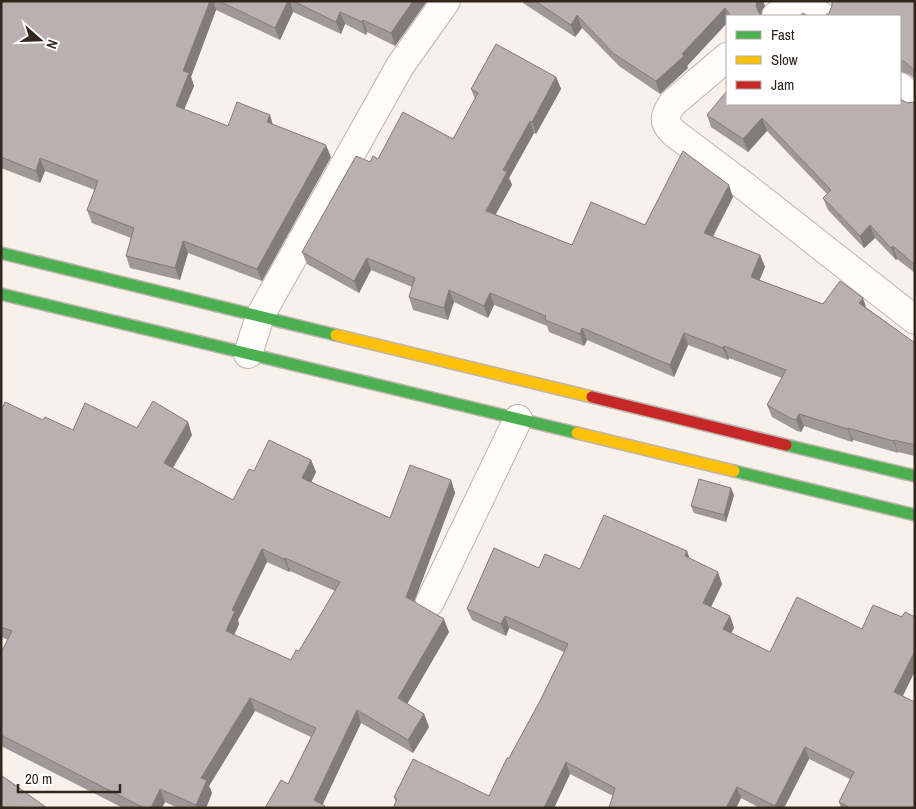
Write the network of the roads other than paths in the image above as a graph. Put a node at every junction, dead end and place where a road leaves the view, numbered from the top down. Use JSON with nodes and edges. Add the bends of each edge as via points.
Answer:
{"nodes":[{"id":1,"x":446,"y":1,"type":"edge"},
{"id":2,"x":796,"y":1,"type":"edge"},
{"id":3,"x":803,"y":1,"type":"edge"},
{"id":4,"x":777,"y":15,"type":"edge"},
{"id":5,"x":820,"y":15,"type":"edge"},
{"id":6,"x":726,"y":57,"type":"edge"},
{"id":7,"x":901,"y":88,"type":"edge"},
{"id":8,"x":915,"y":100,"type":"edge"},
{"id":9,"x":1,"y":252,"type":"edge"},
{"id":10,"x":1,"y":294,"type":"edge"},
{"id":11,"x":260,"y":316,"type":"junction"},
{"id":12,"x":915,"y":320,"type":"edge"},
{"id":13,"x":248,"y":354,"type":"junction"},
{"id":14,"x":518,"y":419,"type":"junction"},
{"id":15,"x":915,"y":476,"type":"edge"},
{"id":16,"x":915,"y":515,"type":"edge"},
{"id":17,"x":430,"y":602,"type":"dead end"}],
"edges":[{"from":1,"to":11,"type":"street","via":[[400,66]]},
{"from":2,"to":4,"type":"street"},
{"from":3,"to":5,"type":"street"},
{"from":6,"to":12,"type":"street","via":[[673,103],[667,111],[667,127]]},
{"from":7,"to":8,"type":"street"},
{"from":9,"to":11,"type":"main road"},
{"from":10,"to":13,"type":"main road"},
{"from":11,"to":13,"type":"street"},
{"from":11,"to":15,"type":"main road"},
{"from":13,"to":14,"type":"main road"},
{"from":14,"to":16,"type":"main road"},
{"from":14,"to":17,"type":"street"}]}
